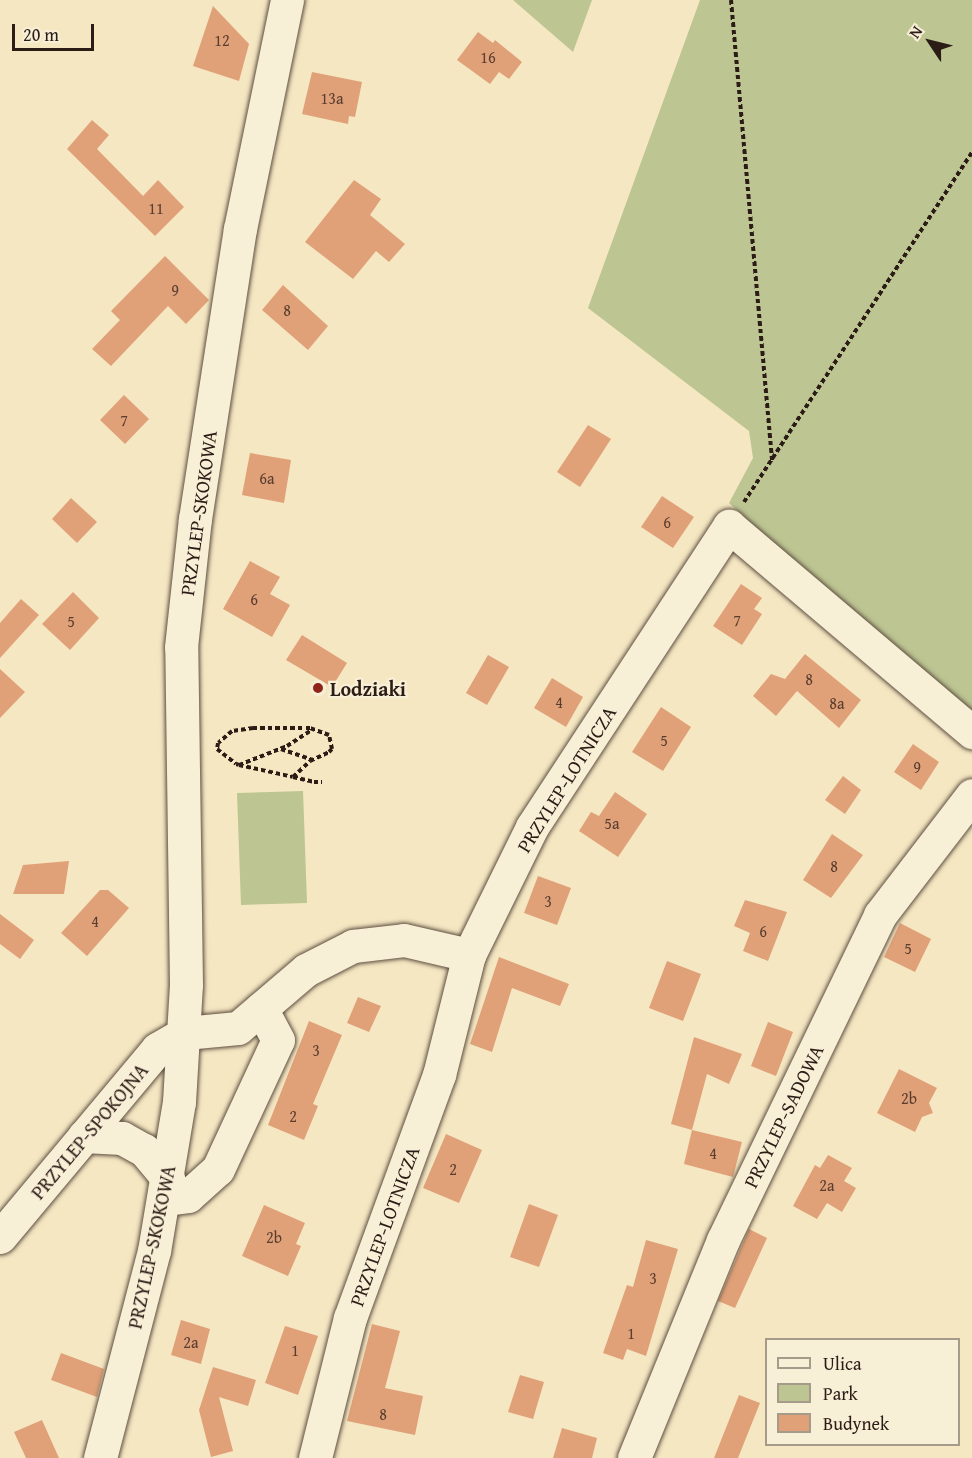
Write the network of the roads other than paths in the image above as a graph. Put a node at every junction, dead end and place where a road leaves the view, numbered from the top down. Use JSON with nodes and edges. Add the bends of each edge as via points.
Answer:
{"nodes":[{"id":1,"x":287,"y":0,"type":"edge"},
{"id":2,"x":972,"y":732,"type":"edge"},
{"id":3,"x":972,"y":795,"type":"edge"},
{"id":4,"x":469,"y":956,"type":"junction"},
{"id":5,"x":261,"y":1008,"type":"junction"},
{"id":6,"x":186,"y":1033,"type":"junction"},
{"id":7,"x":84,"y":1136,"type":"junction"},
{"id":8,"x":166,"y":1189,"type":"junction"},
{"id":9,"x":0,"y":1237,"type":"edge"},
{"id":10,"x":100,"y":1458,"type":"edge"},
{"id":11,"x":315,"y":1458,"type":"edge"},
{"id":12,"x":634,"y":1458,"type":"edge"}],
"edges":[{"from":1,"to":6,"type":"street","name":"PRZYLEP-SKOKOWA","via":[[240,229],[195,519],[181,646]]},
{"from":2,"to":4,"type":"street","name":"PRZYLEP-LOTNICZA","via":[[729,526],[532,827]]},
{"from":3,"to":12,"type":"street","name":"PRZYLEP-SADOWA","via":[[880,915],[723,1240]]},
{"from":4,"to":5,"type":"street","via":[[404,940],[353,946],[306,970]]},
{"from":4,"to":11,"type":"street","name":"PRZYLEP-LOTNICZA","via":[[439,1075],[350,1318]]},
{"from":5,"to":6,"type":"street","via":[[238,1028]]},
{"from":5,"to":8,"type":"street","via":[[278,1040],[218,1169],[188,1196]]},
{"from":6,"to":7,"type":"street","name":"PRZYLEP-SPOKOJNA","via":[[157,1049]]},
{"from":6,"to":8,"type":"street","name":"PRZYLEP-SKOKOWA"},
{"from":7,"to":8,"type":"street","via":[[123,1138],[144,1150]]},
{"from":7,"to":9,"type":"street","name":"PRZYLEP-SPOKOJNA"},
{"from":8,"to":10,"type":"street","name":"PRZYLEP-SKOKOWA"}]}
